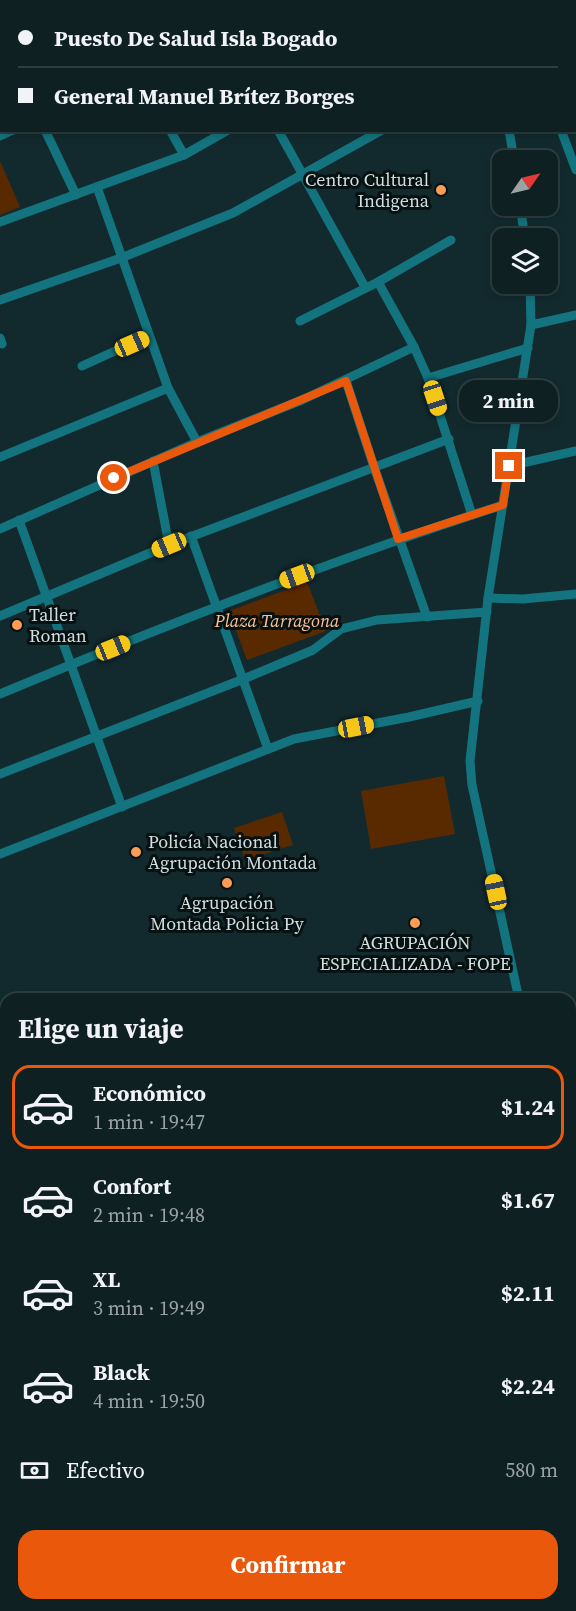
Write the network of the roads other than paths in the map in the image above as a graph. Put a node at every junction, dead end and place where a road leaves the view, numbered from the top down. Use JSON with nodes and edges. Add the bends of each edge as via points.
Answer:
{"nodes":[{"id":1,"x":46,"y":132,"type":"edge"},
{"id":2,"x":171,"y":132,"type":"edge"},
{"id":3,"x":224,"y":132,"type":"edge"},
{"id":4,"x":279,"y":132,"type":"edge"},
{"id":5,"x":379,"y":132,"type":"edge"},
{"id":6,"x":509,"y":132,"type":"edge"},
{"id":7,"x":562,"y":132,"type":"edge"},
{"id":8,"x":512,"y":150,"type":"edge"},
{"id":9,"x":184,"y":155,"type":"junction"},
{"id":10,"x":576,"y":170,"type":"edge"},
{"id":11,"x":302,"y":176,"type":"junction"},
{"id":12,"x":97,"y":187,"type":"junction"},
{"id":13,"x":75,"y":195,"type":"junction"},
{"id":14,"x":0,"y":222,"type":"edge"},
{"id":15,"x":451,"y":240,"type":"dead end"},
{"id":16,"x":122,"y":258,"type":"junction"},
{"id":17,"x":378,"y":282,"type":"junction"},
{"id":18,"x":366,"y":287,"type":"junction"},
{"id":19,"x":530,"y":294,"type":"edge"},
{"id":20,"x":0,"y":300,"type":"edge"},
{"id":21,"x":576,"y":315,"type":"edge"},
{"id":22,"x":300,"y":321,"type":"dead end"},
{"id":23,"x":531,"y":325,"type":"junction"},
{"id":24,"x":148,"y":336,"type":"junction"},
{"id":25,"x":414,"y":347,"type":"junction"},
{"id":26,"x":528,"y":348,"type":"junction"},
{"id":27,"x":82,"y":366,"type":"dead end"},
{"id":28,"x":428,"y":378,"type":"junction"},
{"id":29,"x":346,"y":381,"type":"junction"},
{"id":30,"x":168,"y":388,"type":"junction"},
{"id":31,"x":449,"y":439,"type":"junction"},
{"id":32,"x":197,"y":442,"type":"junction"},
{"id":33,"x":576,"y":451,"type":"edge"},
{"id":34,"x":0,"y":458,"type":"edge"},
{"id":35,"x":153,"y":461,"type":"junction"},
{"id":36,"x":509,"y":466,"type":"junction"},
{"id":37,"x":374,"y":467,"type":"junction"},
{"id":38,"x":503,"y":505,"type":"junction"},
{"id":39,"x":472,"y":515,"type":"junction"},
{"id":40,"x":19,"y":520,"type":"junction"},
{"id":41,"x":0,"y":529,"type":"edge"},
{"id":42,"x":191,"y":537,"type":"junction"},
{"id":43,"x":398,"y":539,"type":"junction"},
{"id":44,"x":169,"y":545,"type":"junction"},
{"id":45,"x":576,"y":594,"type":"edge"},
{"id":46,"x":46,"y":597,"type":"junction"},
{"id":47,"x":488,"y":598,"type":"junction"},
{"id":48,"x":216,"y":606,"type":"junction"},
{"id":49,"x":487,"y":612,"type":"junction"},
{"id":50,"x":0,"y":616,"type":"edge"},
{"id":51,"x":427,"y":617,"type":"junction"},
{"id":52,"x":71,"y":664,"type":"junction"},
{"id":53,"x":241,"y":680,"type":"junction"},
{"id":54,"x":0,"y":694,"type":"edge"},
{"id":55,"x":478,"y":701,"type":"junction"},
{"id":56,"x":96,"y":736,"type":"junction"},
{"id":57,"x":268,"y":748,"type":"junction"},
{"id":58,"x":0,"y":774,"type":"edge"},
{"id":59,"x":122,"y":807,"type":"junction"},
{"id":60,"x":0,"y":854,"type":"edge"},
{"id":61,"x":518,"y":993,"type":"edge"}],
"edges":[{"from":1,"to":13,"type":"street"},
{"from":2,"to":9,"type":"street"},
{"from":3,"to":9,"type":"street"},
{"from":4,"to":11,"type":"street"},
{"from":5,"to":11,"type":"street"},
{"from":6,"to":8,"type":"street"},
{"from":7,"to":10,"type":"street"},
{"from":9,"to":12,"type":"street"},
{"from":11,"to":16,"type":"street","via":[[234,213]]},
{"from":11,"to":18,"type":"street"},
{"from":12,"to":13,"type":"street"},
{"from":12,"to":16,"type":"street"},
{"from":13,"to":14,"type":"street"},
{"from":15,"to":17,"type":"street"},
{"from":16,"to":20,"type":"street"},
{"from":16,"to":24,"type":"street"},
{"from":17,"to":18,"type":"street"},
{"from":17,"to":25,"type":"street"},
{"from":18,"to":22,"type":"street"},
{"from":19,"to":23,"type":"street"},
{"from":21,"to":23,"type":"street"},
{"from":23,"to":26,"type":"street"},
{"from":24,"to":27,"type":"street"},
{"from":24,"to":30,"type":"street"},
{"from":25,"to":28,"type":"street"},
{"from":25,"to":29,"type":"street"},
{"from":26,"to":28,"type":"street"},
{"from":26,"to":36,"type":"street"},
{"from":28,"to":31,"type":"street"},
{"from":29,"to":32,"type":"street"},
{"from":29,"to":37,"type":"street"},
{"from":30,"to":32,"type":"street"},
{"from":30,"to":34,"type":"street"},
{"from":31,"to":37,"type":"street"},
{"from":31,"to":39,"type":"street"},
{"from":32,"to":35,"type":"street"},
{"from":33,"to":36,"type":"street"},
{"from":35,"to":40,"type":"street"},
{"from":35,"to":44,"type":"street"},
{"from":36,"to":38,"type":"street"},
{"from":37,"to":42,"type":"street"},
{"from":37,"to":43,"type":"street"},
{"from":38,"to":39,"type":"street"},
{"from":38,"to":47,"type":"street"},
{"from":39,"to":43,"type":"street"},
{"from":40,"to":41,"type":"street"},
{"from":40,"to":46,"type":"street"},
{"from":42,"to":44,"type":"street"},
{"from":42,"to":48,"type":"street"},
{"from":43,"to":48,"type":"street"},
{"from":43,"to":51,"type":"street"},
{"from":44,"to":46,"type":"street"},
{"from":45,"to":47,"type":"street"},
{"from":46,"to":50,"type":"street"},
{"from":46,"to":52,"type":"street"},
{"from":47,"to":49,"type":"street"},
{"from":48,"to":52,"type":"street"},
{"from":48,"to":53,"type":"street"},
{"from":49,"to":51,"type":"street"},
{"from":49,"to":55,"type":"street"},
{"from":51,"to":53,"type":"street","via":[[377,620],[341,628],[313,650]]},
{"from":52,"to":54,"type":"street"},
{"from":52,"to":56,"type":"street"},
{"from":53,"to":56,"type":"street"},
{"from":53,"to":57,"type":"street"},
{"from":55,"to":57,"type":"street","via":[[294,739]]},
{"from":55,"to":61,"type":"street","via":[[470,761],[472,785]]},
{"from":56,"to":58,"type":"street"},
{"from":56,"to":59,"type":"street"},
{"from":57,"to":59,"type":"street"},
{"from":59,"to":60,"type":"street"}]}
